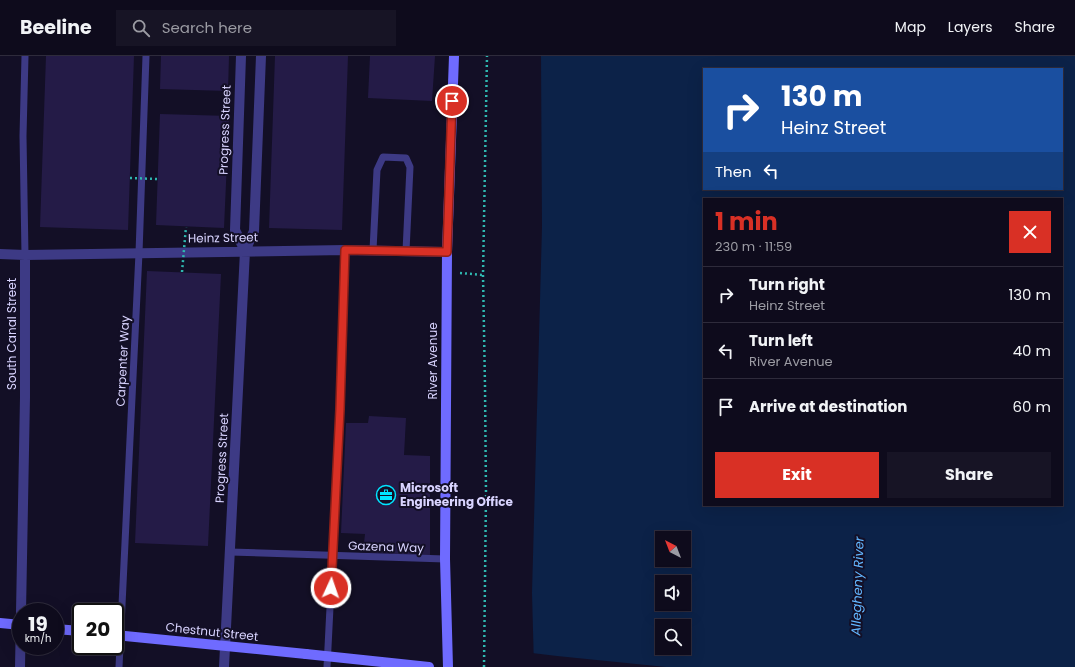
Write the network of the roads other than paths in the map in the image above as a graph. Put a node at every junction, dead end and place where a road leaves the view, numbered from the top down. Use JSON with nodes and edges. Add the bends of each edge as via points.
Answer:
{"nodes":[{"id":1,"x":25,"y":56,"type":"edge"},
{"id":2,"x":146,"y":56,"type":"edge"},
{"id":3,"x":241,"y":56,"type":"edge"},
{"id":4,"x":261,"y":56,"type":"edge"},
{"id":5,"x":454,"y":56,"type":"edge"},
{"id":6,"x":345,"y":250,"type":"junction"},
{"id":7,"x":373,"y":250,"type":"junction"},
{"id":8,"x":245,"y":251,"type":"junction"},
{"id":9,"x":406,"y":251,"type":"junction"},
{"id":10,"x":447,"y":252,"type":"junction"},
{"id":11,"x":139,"y":253,"type":"junction"},
{"id":12,"x":0,"y":254,"type":"edge"},
{"id":13,"x":25,"y":255,"type":"junction"},
{"id":14,"x":230,"y":552,"type":"junction"},
{"id":15,"x":333,"y":556,"type":"junction"},
{"id":16,"x":446,"y":559,"type":"junction"},
{"id":17,"x":21,"y":603,"type":"edge"},
{"id":18,"x":120,"y":603,"type":"edge"},
{"id":19,"x":0,"y":623,"type":"edge"},
{"id":20,"x":12,"y":624,"type":"edge"},
{"id":21,"x":124,"y":636,"type":"edge"},
{"id":22,"x":225,"y":646,"type":"junction"},
{"id":23,"x":20,"y":655,"type":"edge"},
{"id":24,"x":119,"y":655,"type":"edge"},
{"id":25,"x":20,"y":667,"type":"edge"},
{"id":26,"x":119,"y":667,"type":"edge"},
{"id":27,"x":224,"y":667,"type":"edge"},
{"id":28,"x":328,"y":667,"type":"edge"},
{"id":29,"x":430,"y":667,"type":"edge"},
{"id":30,"x":448,"y":667,"type":"edge"}],
"edges":[{"from":1,"to":13,"type":"lane","name":"South Canal Street"},
{"from":2,"to":11,"type":"lane","name":"Carpenter Way"},
{"from":3,"to":8,"type":"street","name":"Progress Street","via":[[235,230]]},
{"from":4,"to":8,"type":"street","name":"Progress Street","via":[[254,231]]},
{"from":5,"to":10,"type":"street","name":"River Avenue"},
{"from":6,"to":7,"type":"street","name":"Heinz Street"},
{"from":6,"to":8,"type":"street","name":"Heinz Street"},
{"from":6,"to":15,"type":"lane"},
{"from":7,"to":9,"type":"street","name":"Heinz Street"},
{"from":7,"to":9,"type":"lane","via":[[377,170],[383,157],[406,158],[410,167]]},
{"from":8,"to":11,"type":"street","name":"Heinz Street"},
{"from":8,"to":14,"type":"street","name":"Progress Street"},
{"from":9,"to":10,"type":"street","name":"Heinz Street"},
{"from":10,"to":16,"type":"street","name":"River Avenue"},
{"from":11,"to":13,"type":"street","name":"Heinz Street"},
{"from":11,"to":18,"type":"lane","name":"Carpenter Way"},
{"from":12,"to":13,"type":"street","name":"Heinz Street"},
{"from":13,"to":17,"type":"street","name":"South Canal Street"},
{"from":14,"to":15,"type":"lane","name":"Gazena Way"},
{"from":14,"to":22,"type":"street","name":"Progress Street"},
{"from":15,"to":16,"type":"lane","name":"Gazena Way"},
{"from":15,"to":28,"type":"lane"},
{"from":16,"to":30,"type":"street","name":"River Avenue"},
{"from":19,"to":20,"type":"street"},
{"from":21,"to":22,"type":"street","name":"Chestnut Street"},
{"from":22,"to":27,"type":"street","name":"Progress Street"},
{"from":22,"to":29,"type":"street","name":"Chestnut Street","bridge":true},
{"from":23,"to":25,"type":"street","name":"South Canal Street"},
{"from":24,"to":26,"type":"lane","name":"Carpenter Way"}]}
